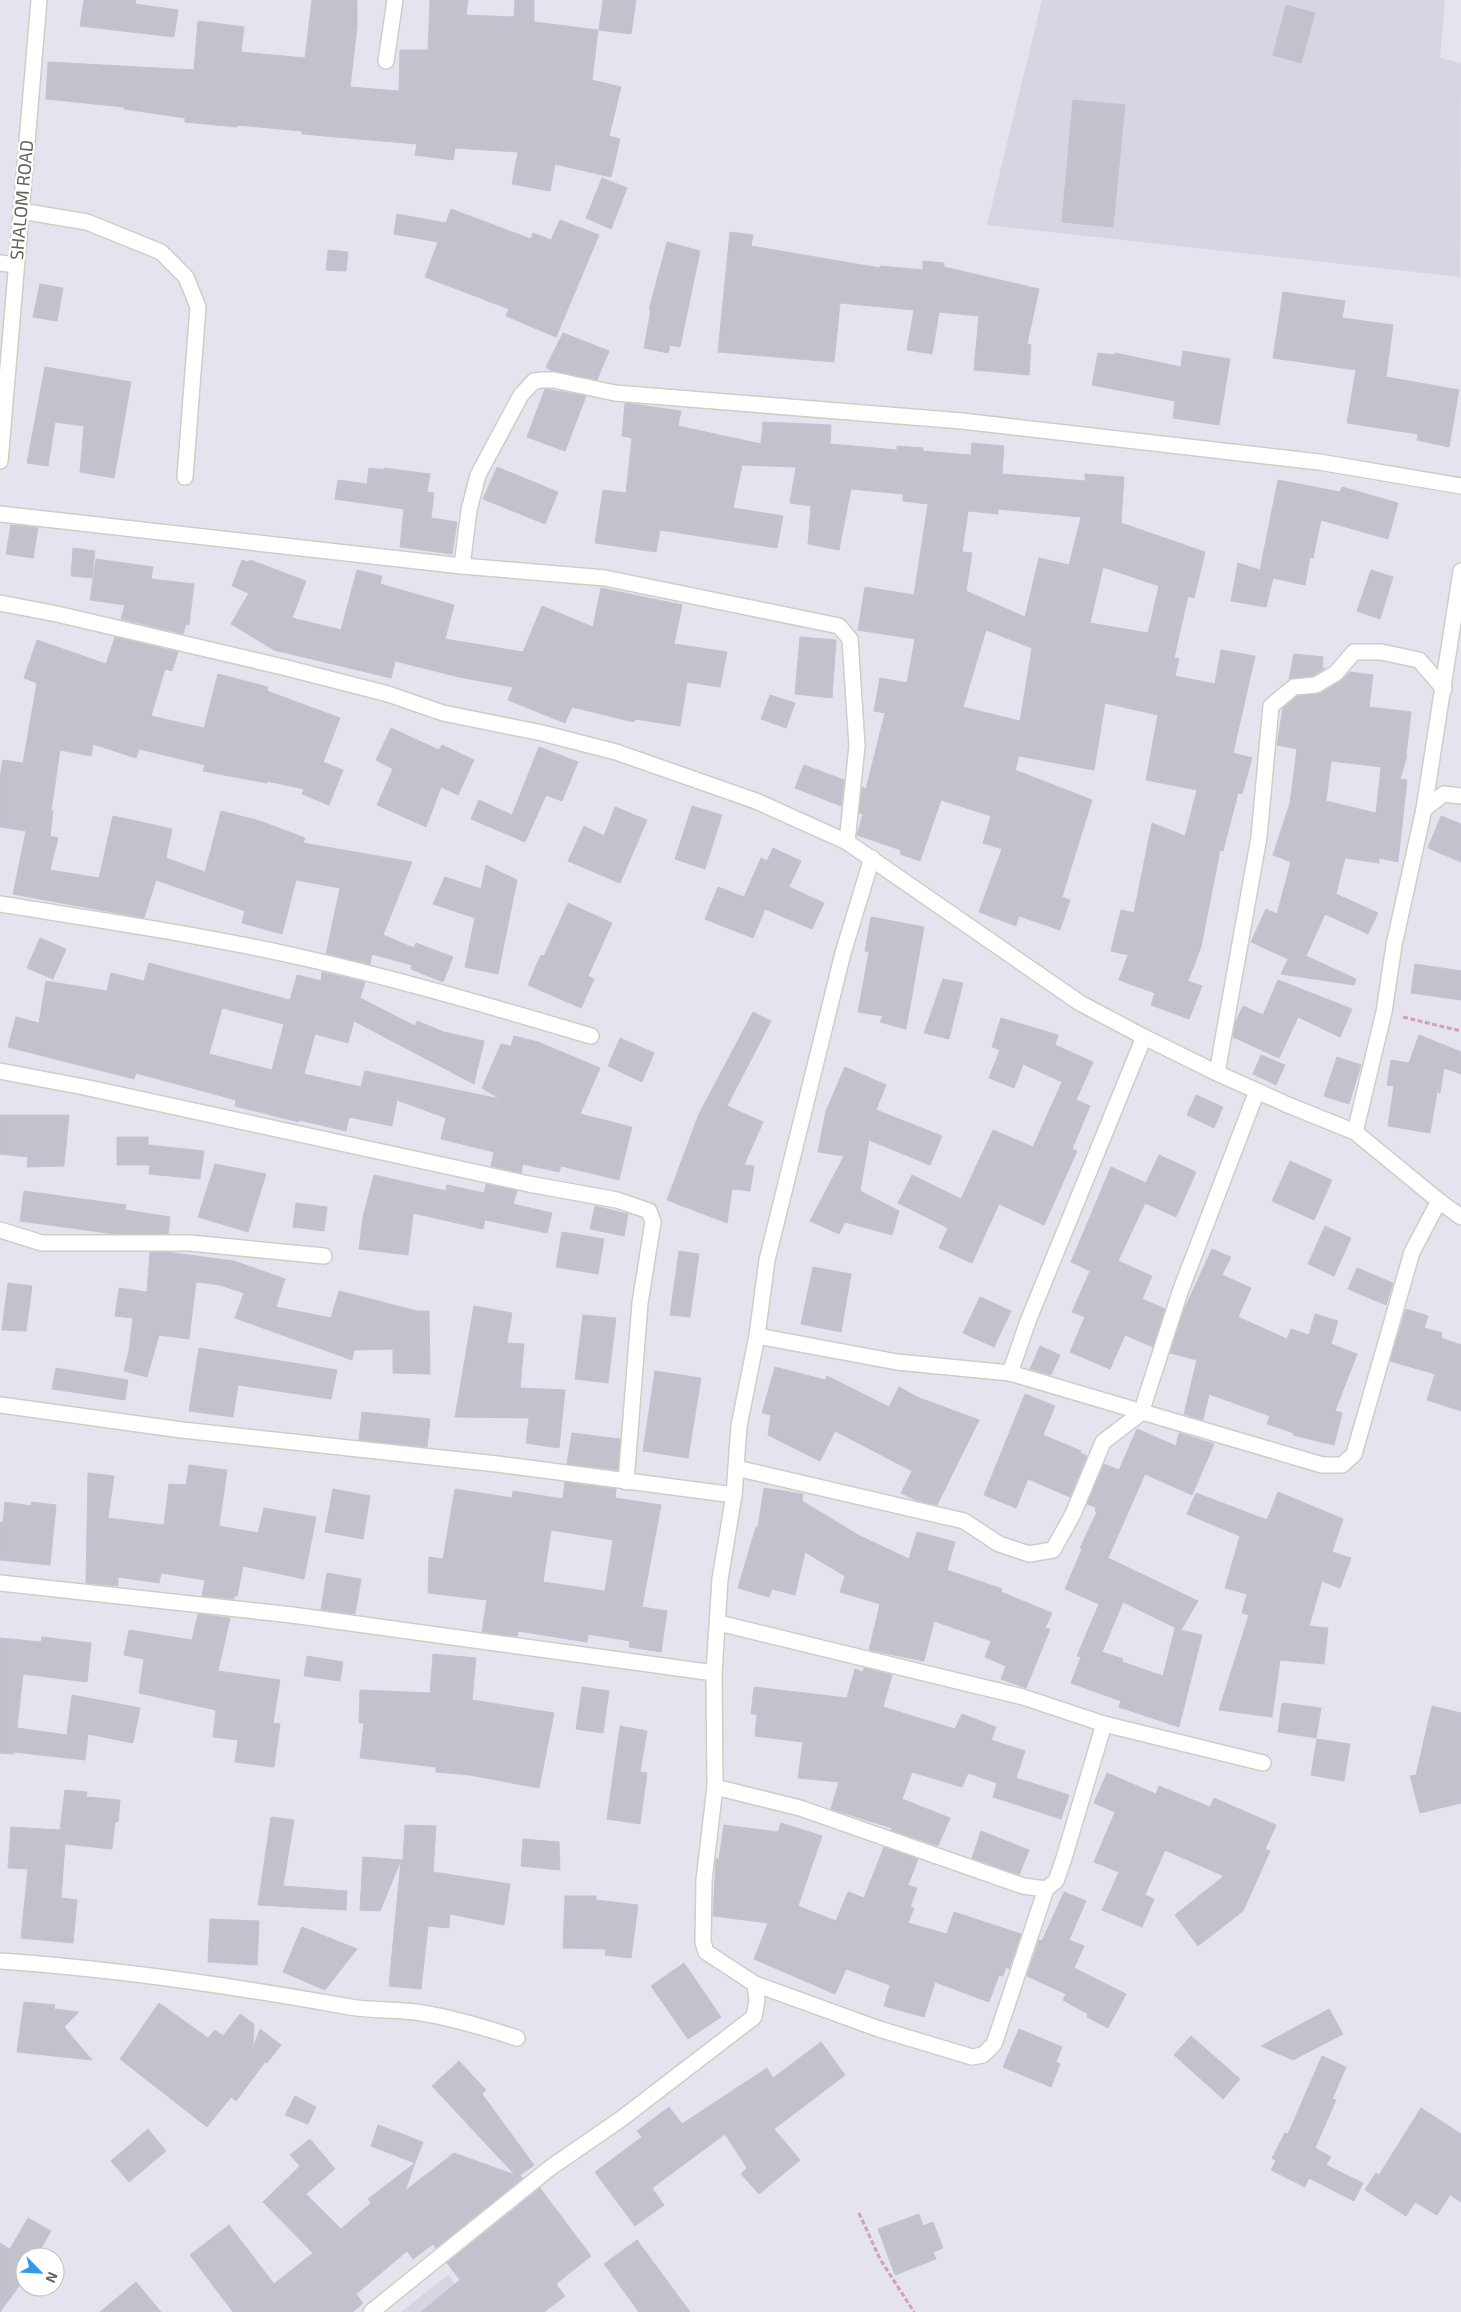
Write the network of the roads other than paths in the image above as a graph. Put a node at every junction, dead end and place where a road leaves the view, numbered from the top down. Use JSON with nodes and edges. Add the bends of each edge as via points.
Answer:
{"nodes":[{"id":1,"x":39,"y":0,"type":"edge"},
{"id":2,"x":395,"y":0,"type":"edge"},
{"id":3,"x":386,"y":61,"type":"dead end"},
{"id":4,"x":21,"y":211,"type":"junction"},
{"id":5,"x":0,"y":263,"type":"edge"},
{"id":6,"x":16,"y":265,"type":"junction"},
{"id":7,"x":0,"y":461,"type":"edge"},
{"id":8,"x":185,"y":476,"type":"dead end"},
{"id":9,"x":1461,"y":486,"type":"edge"},
{"id":10,"x":0,"y":514,"type":"edge"},
{"id":11,"x":462,"y":566,"type":"junction"},
{"id":12,"x":1460,"y":579,"type":"edge"},
{"id":13,"x":0,"y":603,"type":"edge"},
{"id":14,"x":1444,"y":689,"type":"junction"},
{"id":15,"x":1461,"y":796,"type":"edge"},
{"id":16,"x":1424,"y":809,"type":"junction"},
{"id":17,"x":848,"y":842,"type":"junction"},
{"id":18,"x":872,"y":858,"type":"junction"},
{"id":19,"x":0,"y":904,"type":"edge"},
{"id":20,"x":591,"y":1036,"type":"dead end"},
{"id":21,"x":1144,"y":1038,"type":"junction"},
{"id":22,"x":0,"y":1072,"type":"edge"},
{"id":23,"x":1218,"y":1072,"type":"junction"},
{"id":24,"x":1257,"y":1091,"type":"junction"},
{"id":25,"x":1356,"y":1132,"type":"junction"},
{"id":26,"x":1439,"y":1201,"type":"junction"},
{"id":27,"x":1461,"y":1216,"type":"edge"},
{"id":28,"x":0,"y":1230,"type":"edge"},
{"id":29,"x":324,"y":1256,"type":"dead end"},
{"id":30,"x":757,"y":1336,"type":"junction"},
{"id":31,"x":1010,"y":1374,"type":"junction"},
{"id":32,"x":0,"y":1405,"type":"edge"},
{"id":33,"x":1141,"y":1412,"type":"junction"},
{"id":34,"x":736,"y":1468,"type":"junction"},
{"id":35,"x":626,"y":1482,"type":"junction"},
{"id":36,"x":734,"y":1495,"type":"junction"},
{"id":37,"x":0,"y":1583,"type":"edge"},
{"id":38,"x":719,"y":1623,"type":"junction"},
{"id":39,"x":714,"y":1673,"type":"junction"},
{"id":40,"x":1104,"y":1724,"type":"junction"},
{"id":41,"x":1264,"y":1763,"type":"dead end"},
{"id":42,"x":715,"y":1787,"type":"junction"},
{"id":43,"x":1046,"y":1889,"type":"junction"},
{"id":44,"x":0,"y":1961,"type":"edge"},
{"id":45,"x":754,"y":1984,"type":"junction"},
{"id":46,"x":517,"y":2038,"type":"dead end"},
{"id":47,"x":371,"y":2312,"type":"edge"}],
"edges":[{"from":1,"to":4,"type":"street","name":"SHALOM ROAD"},
{"from":2,"to":3,"type":"street"},
{"from":4,"to":6,"type":"street","name":"SHALOM ROAD"},
{"from":4,"to":8,"type":"street","via":[[87,222],[161,252],[186,277],[198,307]]},
{"from":5,"to":6,"type":"street"},
{"from":6,"to":7,"type":"street","name":"SHALOM ROAD"},
{"from":9,"to":11,"type":"street","via":[[1318,462],[962,421],[615,393],[542,380],[534,381],[522,395],[478,475],[469,510]]},
{"from":10,"to":11,"type":"street"},
{"from":11,"to":17,"type":"street","via":[[605,578],[839,626],[850,638],[857,736]]},
{"from":12,"to":14,"type":"street"},
{"from":13,"to":17,"type":"street","via":[[283,666],[388,694],[443,713],[616,752],[756,801]]},
{"from":14,"to":16,"type":"street"},
{"from":14,"to":23,"type":"street","via":[[1420,660],[1381,652],[1354,652],[1336,673],[1316,685],[1294,687],[1271,706],[1259,837]]},
{"from":15,"to":16,"type":"street","via":[[1444,794]]},
{"from":16,"to":25,"type":"street","via":[[1394,945],[1384,1012]]},
{"from":17,"to":18,"type":"street"},
{"from":18,"to":21,"type":"street","via":[[1080,1003]]},
{"from":18,"to":30,"type":"street","via":[[843,953],[767,1260]]},
{"from":19,"to":20,"type":"street","via":[[294,956],[418,986]]},
{"from":21,"to":23,"type":"street"},
{"from":21,"to":31,"type":"street","via":[[1028,1321]]},
{"from":22,"to":35,"type":"street","via":[[617,1200],[649,1211],[654,1222],[640,1303]]},
{"from":23,"to":24,"type":"street"},
{"from":24,"to":25,"type":"street"},
{"from":24,"to":33,"type":"street","via":[[1180,1292]]},
{"from":25,"to":26,"type":"street"},
{"from":26,"to":27,"type":"street"},
{"from":26,"to":33,"type":"street","via":[[1412,1252],[1354,1454],[1342,1464],[1322,1465]]},
{"from":28,"to":29,"type":"street","via":[[42,1243],[190,1244]]},
{"from":30,"to":31,"type":"street","via":[[897,1362]]},
{"from":30,"to":34,"type":"street","via":[[740,1426]]},
{"from":31,"to":33,"type":"street"},
{"from":32,"to":35,"type":"street","via":[[182,1430],[497,1464]]},
{"from":33,"to":34,"type":"street","via":[[1103,1442],[1073,1514],[1053,1550],[1029,1554],[999,1544],[964,1521]]},
{"from":34,"to":36,"type":"street"},
{"from":35,"to":36,"type":"street"},
{"from":36,"to":38,"type":"street","via":[[720,1579]]},
{"from":37,"to":39,"type":"street","via":[[292,1615]]},
{"from":38,"to":39,"type":"street"},
{"from":38,"to":40,"type":"street","via":[[1014,1694]]},
{"from":39,"to":42,"type":"street"},
{"from":40,"to":41,"type":"street"},
{"from":40,"to":43,"type":"street","via":[[1056,1881]]},
{"from":42,"to":43,"type":"street","via":[[800,1808],[1023,1886]]},
{"from":42,"to":45,"type":"street","via":[[704,1880],[703,1942],[706,1952]]},
{"from":43,"to":45,"type":"street","via":[[994,2044],[983,2056],[972,2057],[879,2029]]},
{"from":44,"to":46,"type":"street","via":[[67,1966],[239,1988],[352,2007],[421,2013]]},
{"from":45,"to":47,"type":"street","via":[[757,2000],[754,2016],[622,2119],[550,2168]]}]}
